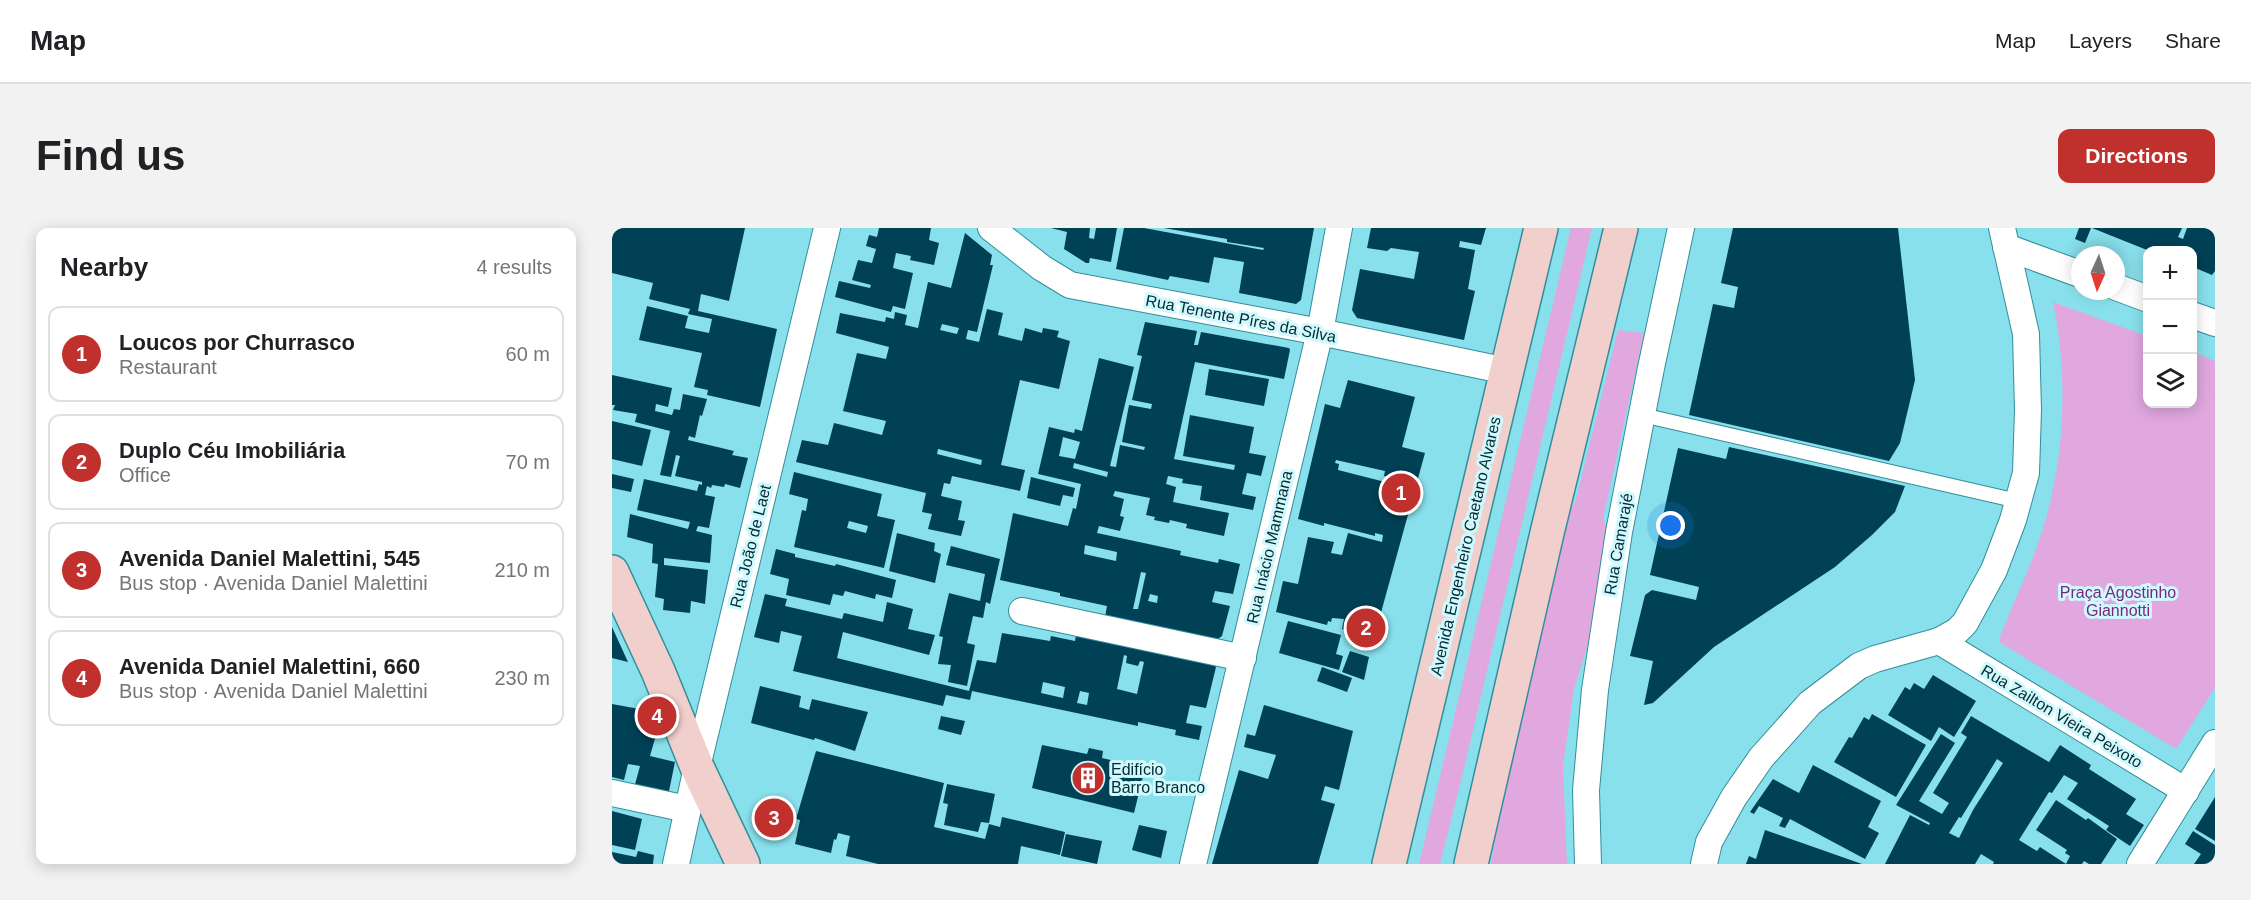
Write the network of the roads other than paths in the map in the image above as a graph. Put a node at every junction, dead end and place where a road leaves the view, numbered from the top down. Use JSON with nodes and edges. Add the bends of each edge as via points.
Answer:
{"nodes":[{"id":1,"x":827,"y":228,"type":"edge"},
{"id":2,"x":1339,"y":228,"type":"edge"},
{"id":3,"x":1541,"y":228,"type":"edge"},
{"id":4,"x":1621,"y":228,"type":"edge"},
{"id":5,"x":1681,"y":228,"type":"edge"},
{"id":6,"x":1006,"y":233,"type":"edge"},
{"id":7,"x":2005,"y":238,"type":"edge"},
{"id":8,"x":2071,"y":270,"type":"edge"},
{"id":9,"x":2125,"y":290,"type":"edge"},
{"id":10,"x":2143,"y":297,"type":"edge"},
{"id":11,"x":2197,"y":316,"type":"edge"},
{"id":12,"x":2215,"y":323,"type":"edge"},
{"id":13,"x":1320,"y":332,"type":"junction"},
{"id":14,"x":1507,"y":371,"type":"junction"},
{"id":15,"x":1642,"y":415,"type":"junction"},
{"id":16,"x":2018,"y":501,"type":"junction"},
{"id":17,"x":612,"y":572,"type":"edge"},
{"id":18,"x":1022,"y":611,"type":"dead end"},
{"id":19,"x":1939,"y":641,"type":"junction"},
{"id":20,"x":1243,"y":658,"type":"junction"},
{"id":21,"x":2215,"y":743,"type":"edge"},
{"id":22,"x":697,"y":767,"type":"junction"},
{"id":23,"x":2186,"y":791,"type":"junction"},
{"id":24,"x":612,"y":793,"type":"edge"},
{"id":25,"x":687,"y":809,"type":"junction"},
{"id":26,"x":676,"y":864,"type":"edge"},
{"id":27,"x":743,"y":864,"type":"edge"},
{"id":28,"x":1193,"y":864,"type":"edge"},
{"id":29,"x":1389,"y":864,"type":"edge"},
{"id":30,"x":1471,"y":864,"type":"edge"},
{"id":31,"x":1588,"y":864,"type":"edge"},
{"id":32,"x":1704,"y":864,"type":"edge"},
{"id":33,"x":2140,"y":864,"type":"edge"}],
"edges":[{"from":1,"to":22,"type":"street","name":"Rua João de Laet"},
{"from":2,"to":13,"type":"street","name":"Rua Inácio Mammana"},
{"from":3,"to":14,"type":"street","name":"Avenida Engenheiro Caetano Alvares"},
{"from":4,"to":30,"type":"street"},
{"from":5,"to":15,"type":"street","name":"Rua Camarajé"},
{"from":6,"to":13,"type":"street","name":"Rua Tenente Píres da Silva","via":[[1042,268],[1070,285]]},
{"from":7,"to":8,"type":"street"},
{"from":7,"to":16,"type":"street","via":[[2026,334],[2026,473]]},
{"from":9,"to":10,"type":"street"},
{"from":11,"to":12,"type":"street"},
{"from":13,"to":14,"type":"street","name":"Rua Tenente Píres da Silva"},
{"from":13,"to":20,"type":"street","name":"Rua Inácio Mammana"},
{"from":14,"to":29,"type":"street","name":"Avenida Engenheiro Caetano Alvares"},
{"from":15,"to":16,"type":"lane"},
{"from":15,"to":31,"type":"street","name":"Rua Camarajé","via":[[1595,690],[1586,790]]},
{"from":16,"to":19,"type":"street","via":[[1994,570],[1965,623]]},
{"from":17,"to":22,"type":"street"},
{"from":18,"to":20,"type":"street"},
{"from":19,"to":23,"type":"street","name":"Rua Zailton Vieira Peixoto"},
{"from":19,"to":32,"type":"street","via":[[1859,666],[1810,703],[1761,758],[1734,797],[1709,842]]},
{"from":20,"to":28,"type":"street","name":"Rua Inácio Mammana"},
{"from":21,"to":23,"type":"street"},
{"from":22,"to":25,"type":"street","name":"Rua João de Laet"},
{"from":22,"to":27,"type":"street"},
{"from":23,"to":33,"type":"street"},
{"from":24,"to":25,"type":"street"},
{"from":25,"to":26,"type":"street","name":"Rua João de Laet"}]}
